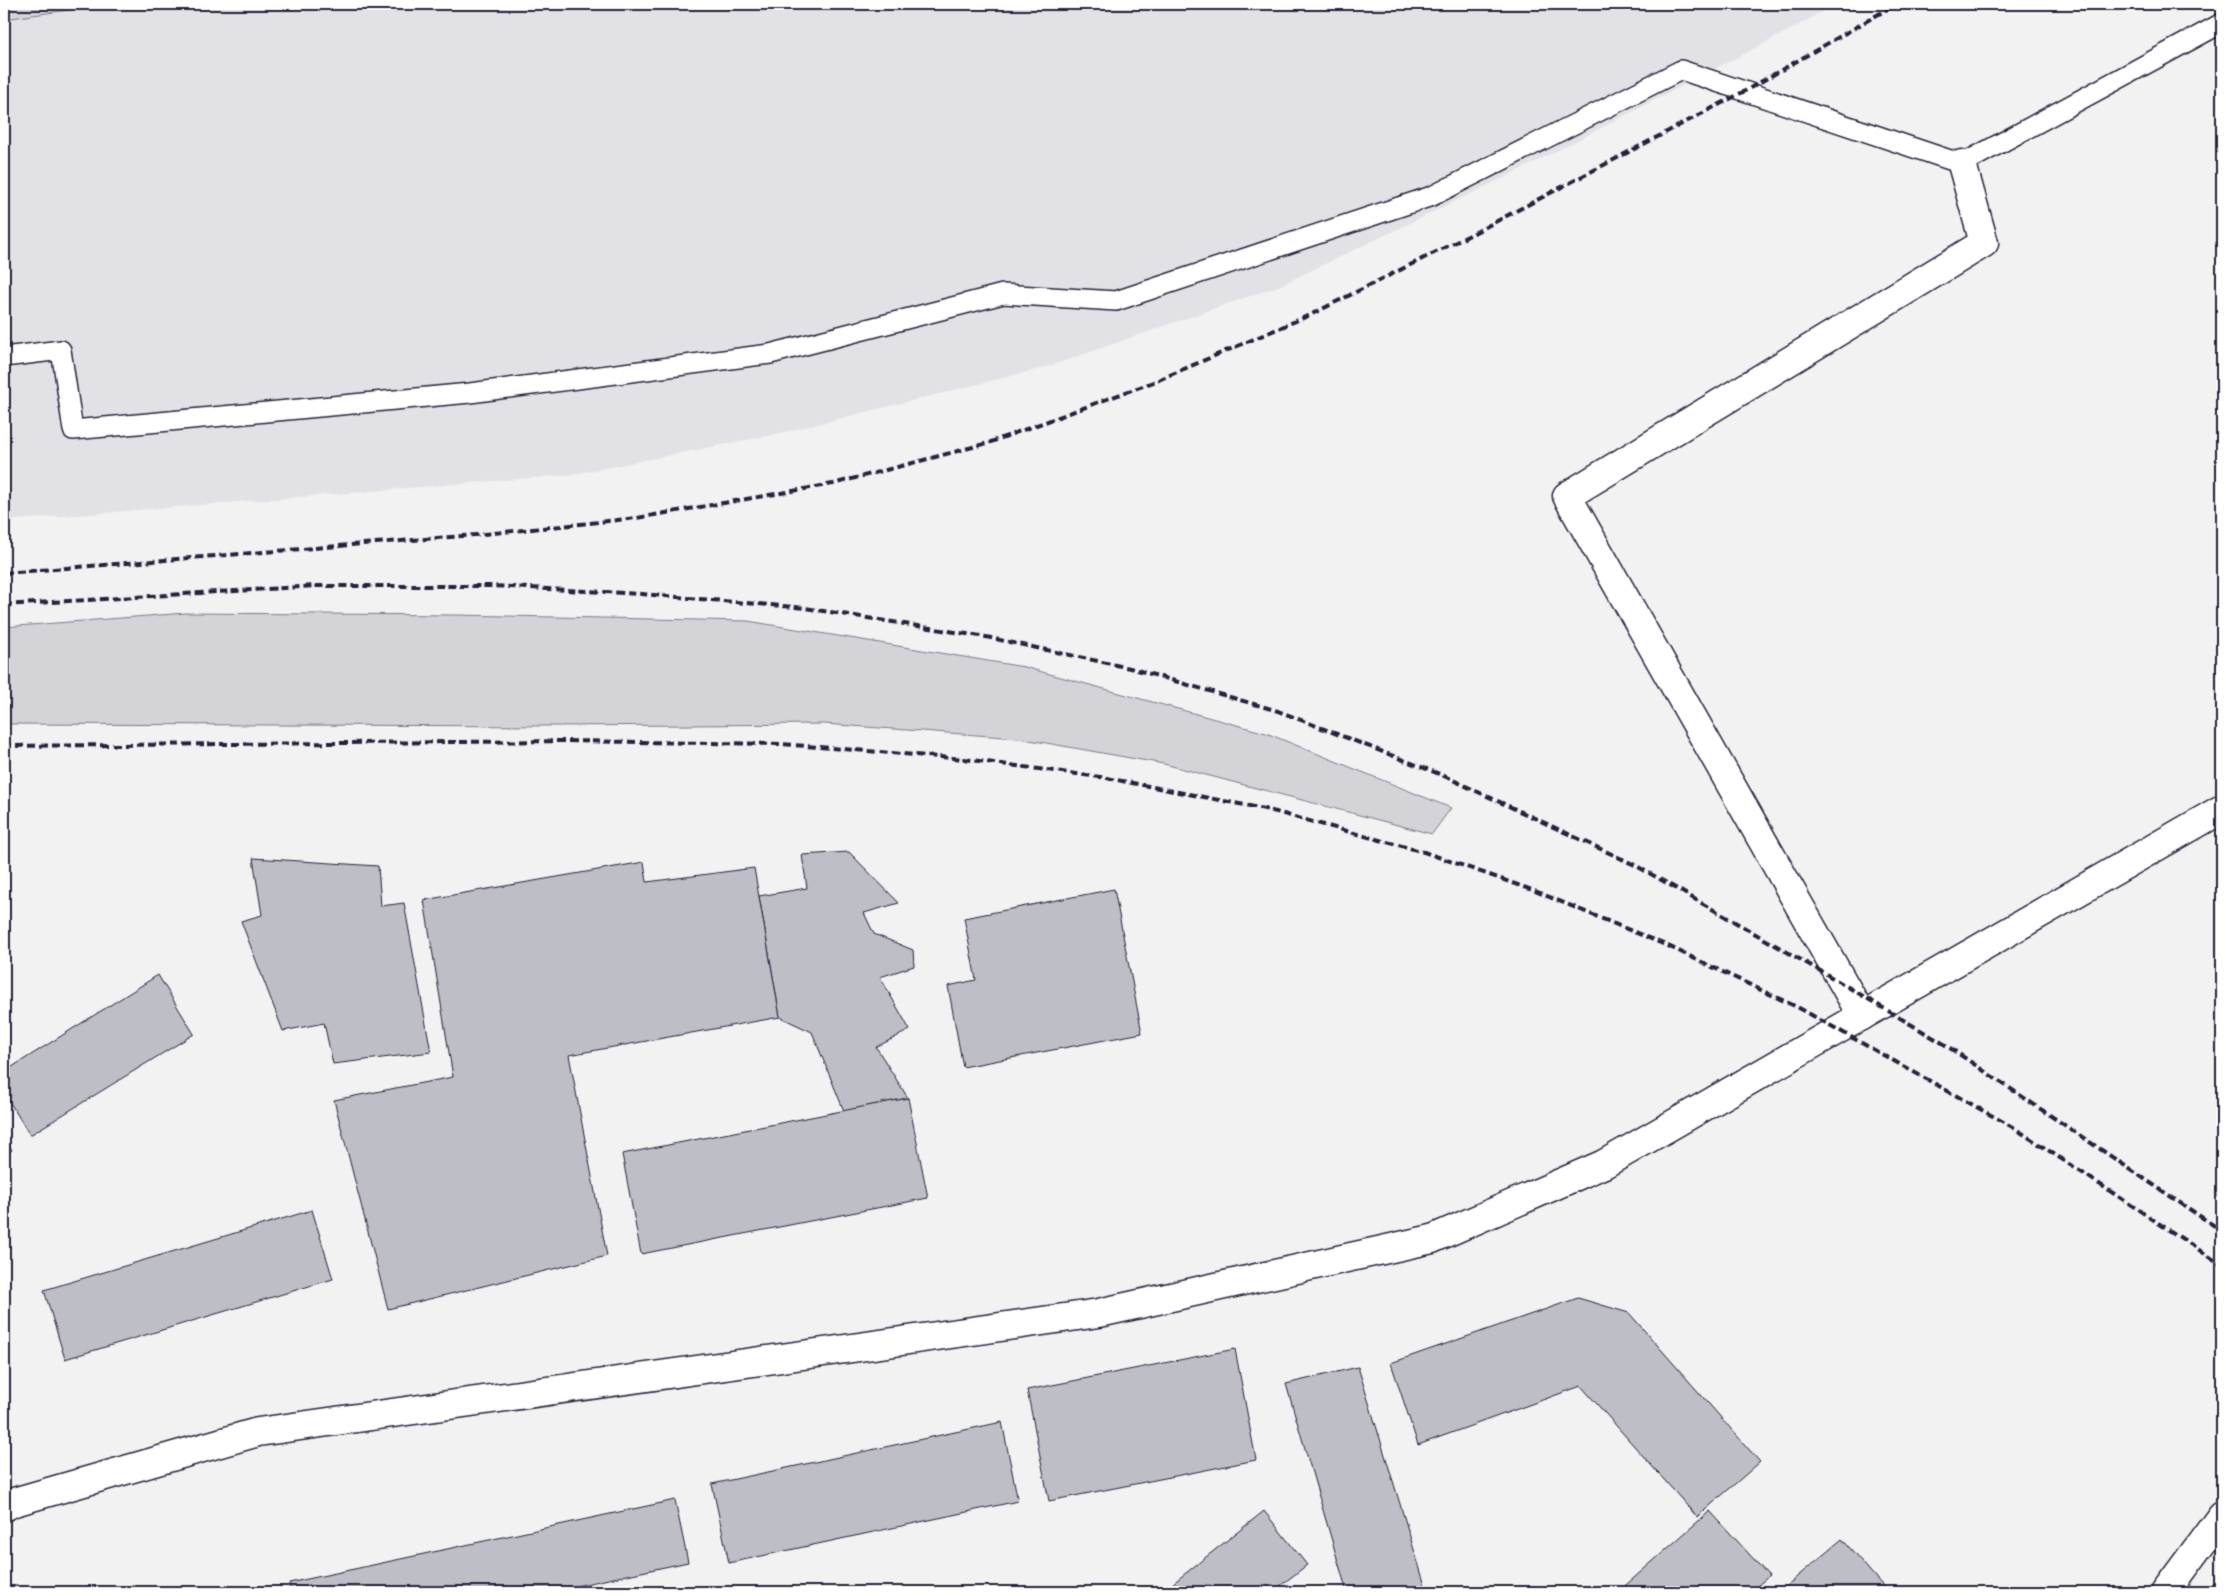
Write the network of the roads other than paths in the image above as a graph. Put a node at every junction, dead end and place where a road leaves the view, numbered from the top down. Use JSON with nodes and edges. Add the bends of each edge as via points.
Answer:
{"nodes":[{"id":1,"x":2222,"y":23,"type":"edge"},
{"id":2,"x":1962,"y":164,"type":"junction"},
{"id":3,"x":4,"y":357,"type":"edge"},
{"id":4,"x":2222,"y":809,"type":"edge"},
{"id":5,"x":1862,"y":1016,"type":"junction"},
{"id":6,"x":4,"y":1507,"type":"edge"},
{"id":7,"x":2222,"y":1515,"type":"edge"},
{"id":8,"x":2165,"y":1592,"type":"edge"}],
"edges":[{"from":1,"to":2,"type":"lane"},
{"from":2,"to":3,"type":"lane","via":[[1681,70],[1432,196],[1116,301],[1003,294],[770,354],[470,393],[73,430],[61,350]]},
{"from":2,"to":5,"type":"main road","via":[[1984,243],[1567,496]]},
{"from":4,"to":5,"type":"main road"},
{"from":5,"to":6,"type":"main road","via":[[1604,1164],[1432,1239],[1099,1313],[258,1432]]},
{"from":7,"to":8,"type":"main road"}]}
